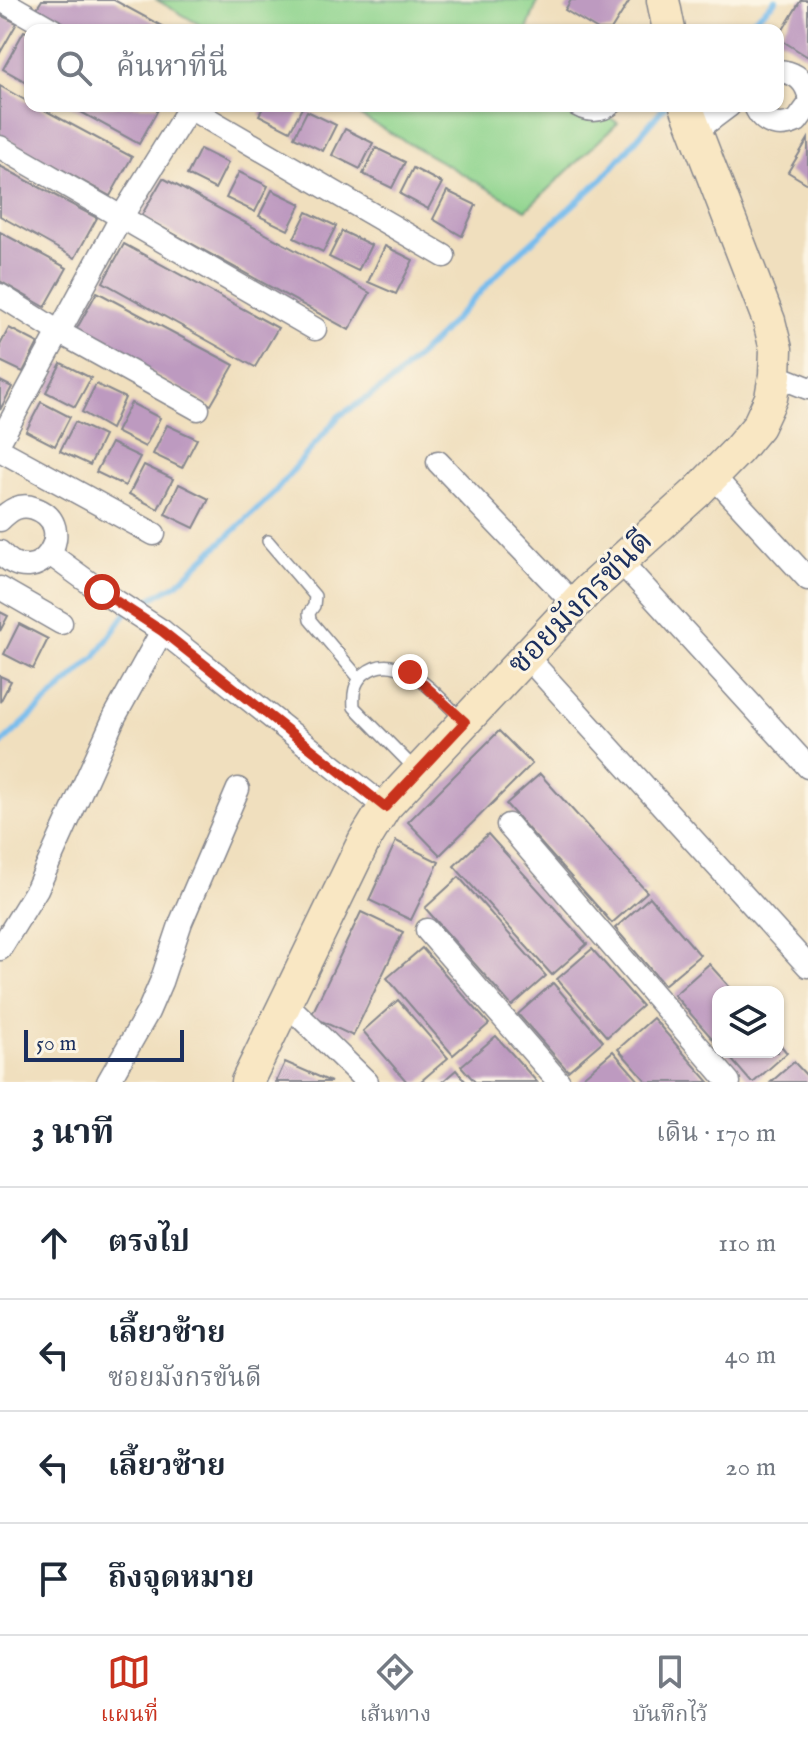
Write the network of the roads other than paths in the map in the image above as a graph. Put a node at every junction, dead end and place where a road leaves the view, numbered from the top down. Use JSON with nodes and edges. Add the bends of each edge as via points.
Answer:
{"nodes":[{"id":1,"x":1,"y":0,"type":"edge"},
{"id":2,"x":663,"y":0,"type":"edge"},
{"id":3,"x":43,"y":24,"type":"edge"},
{"id":4,"x":668,"y":24,"type":"edge"},
{"id":5,"x":784,"y":72,"type":"edge"},
{"id":6,"x":808,"y":90,"type":"edge"},
{"id":7,"x":808,"y":106,"type":"edge"},
{"id":8,"x":184,"y":112,"type":"edge"},
{"id":9,"x":196,"y":112,"type":"edge"},
{"id":10,"x":580,"y":112,"type":"edge"},
{"id":11,"x":606,"y":112,"type":"edge"},
{"id":12,"x":759,"y":112,"type":"edge"},
{"id":13,"x":692,"y":118,"type":"edge"},
{"id":14,"x":0,"y":147,"type":"edge"},
{"id":15,"x":122,"y":216,"type":"junction"},
{"id":16,"x":444,"y":256,"type":"dead end"},
{"id":17,"x":0,"y":295,"type":"edge"},
{"id":18,"x":315,"y":329,"type":"dead end"},
{"id":19,"x":59,"y":332,"type":"junction"},
{"id":20,"x":775,"y":375,"type":"junction"},
{"id":21,"x":808,"y":388,"type":"edge"},
{"id":22,"x":198,"y":409,"type":"dead end"},
{"id":23,"x":0,"y":441,"type":"edge"},
{"id":24,"x":0,"y":450,"type":"edge"},
{"id":25,"x":438,"y":462,"type":"dead end"},
{"id":26,"x":713,"y":476,"type":"junction"},
{"id":27,"x":4,"y":510,"type":"edge"},
{"id":28,"x":154,"y":534,"type":"dead end"},
{"id":29,"x":268,"y":541,"type":"dead end"},
{"id":30,"x":0,"y":552,"type":"edge"},
{"id":31,"x":50,"y":554,"type":"junction"},
{"id":32,"x":620,"y":561,"type":"junction"},
{"id":33,"x":808,"y":579,"type":"edge"},
{"id":34,"x":0,"y":588,"type":"edge"},
{"id":35,"x":574,"y":604,"type":"junction"},
{"id":36,"x":61,"y":623,"type":"dead end"},
{"id":37,"x":154,"y":626,"type":"junction"},
{"id":38,"x":526,"y":656,"type":"junction"},
{"id":39,"x":359,"y":678,"type":"junction"},
{"id":40,"x":465,"y":722,"type":"junction"},
{"id":41,"x":808,"y":767,"type":"edge"},
{"id":42,"x":418,"y":772,"type":"junction"},
{"id":43,"x":238,"y":789,"type":"dead end"},
{"id":44,"x":385,"y":807,"type":"junction"},
{"id":45,"x":508,"y":825,"type":"dead end"},
{"id":46,"x":427,"y":930,"type":"dead end"},
{"id":47,"x":0,"y":949,"type":"edge"},
{"id":48,"x":808,"y":966,"type":"edge"},
{"id":49,"x":286,"y":1003,"type":"junction"},
{"id":50,"x":108,"y":1082,"type":"edge"},
{"id":51,"x":247,"y":1082,"type":"edge"},
{"id":52,"x":367,"y":1082,"type":"edge"},
{"id":53,"x":559,"y":1082,"type":"edge"},
{"id":54,"x":729,"y":1082,"type":"edge"}],
"edges":[{"from":1,"to":3,"type":"street"},
{"from":2,"to":4,"type":"street"},
{"from":5,"to":6,"type":"street","via":[[796,75]]},
{"from":7,"to":12,"type":"street","via":[[797,121],[780,126]]},
{"from":8,"to":15,"type":"street"},
{"from":9,"to":16,"type":"street"},
{"from":10,"to":11,"type":"lane"},
{"from":13,"to":20,"type":"street","name":"ซอยมังกรขันดี","via":[[769,321]]},
{"from":14,"to":15,"type":"street"},
{"from":15,"to":18,"type":"street"},
{"from":15,"to":19,"type":"street"},
{"from":17,"to":19,"type":"street"},
{"from":19,"to":22,"type":"street"},
{"from":19,"to":23,"type":"street"},
{"from":20,"to":21,"type":"street"},
{"from":20,"to":26,"type":"street","name":"ซอยมังกรขันดี","via":[[758,426]]},
{"from":24,"to":28,"type":"street"},
{"from":25,"to":35,"type":"street"},
{"from":26,"to":32,"type":"street","name":"ซอยมังกรขันดี"},
{"from":26,"to":33,"type":"street"},
{"from":27,"to":31,"type":"street","via":[[28,506],[43,511],[53,523],[56,539]]},
{"from":29,"to":39,"type":"lane","via":[[315,596],[310,620]]},
{"from":30,"to":31,"type":"street","via":[[23,567]]},
{"from":31,"to":37,"type":"street"},
{"from":32,"to":35,"type":"street","name":"ซอยมังกรขันดี"},
{"from":32,"to":41,"type":"street"},
{"from":34,"to":36,"type":"street"},
{"from":35,"to":38,"type":"street","name":"ซอยมังกรขันดี"},
{"from":37,"to":44,"type":"street"},
{"from":37,"to":47,"type":"street","via":[[37,889]]},
{"from":38,"to":40,"type":"street","name":"ซอยมังกรขันดี"},
{"from":38,"to":48,"type":"street"},
{"from":39,"to":40,"type":"lane","via":[[369,669],[402,667]]},
{"from":39,"to":42,"type":"lane","via":[[354,707]]},
{"from":40,"to":42,"type":"street","name":"ซอยมังกรขันดี"},
{"from":42,"to":44,"type":"street","name":"ซอยมังกรขันดี"},
{"from":43,"to":50,"type":"street","via":[[148,1012]]},
{"from":44,"to":49,"type":"street","name":"ซอยมังกรขันดี"},
{"from":45,"to":54,"type":"street"},
{"from":46,"to":53,"type":"street"},
{"from":49,"to":51,"type":"street","name":"ซอยมังกรขันดี"},
{"from":49,"to":52,"type":"street"}]}
